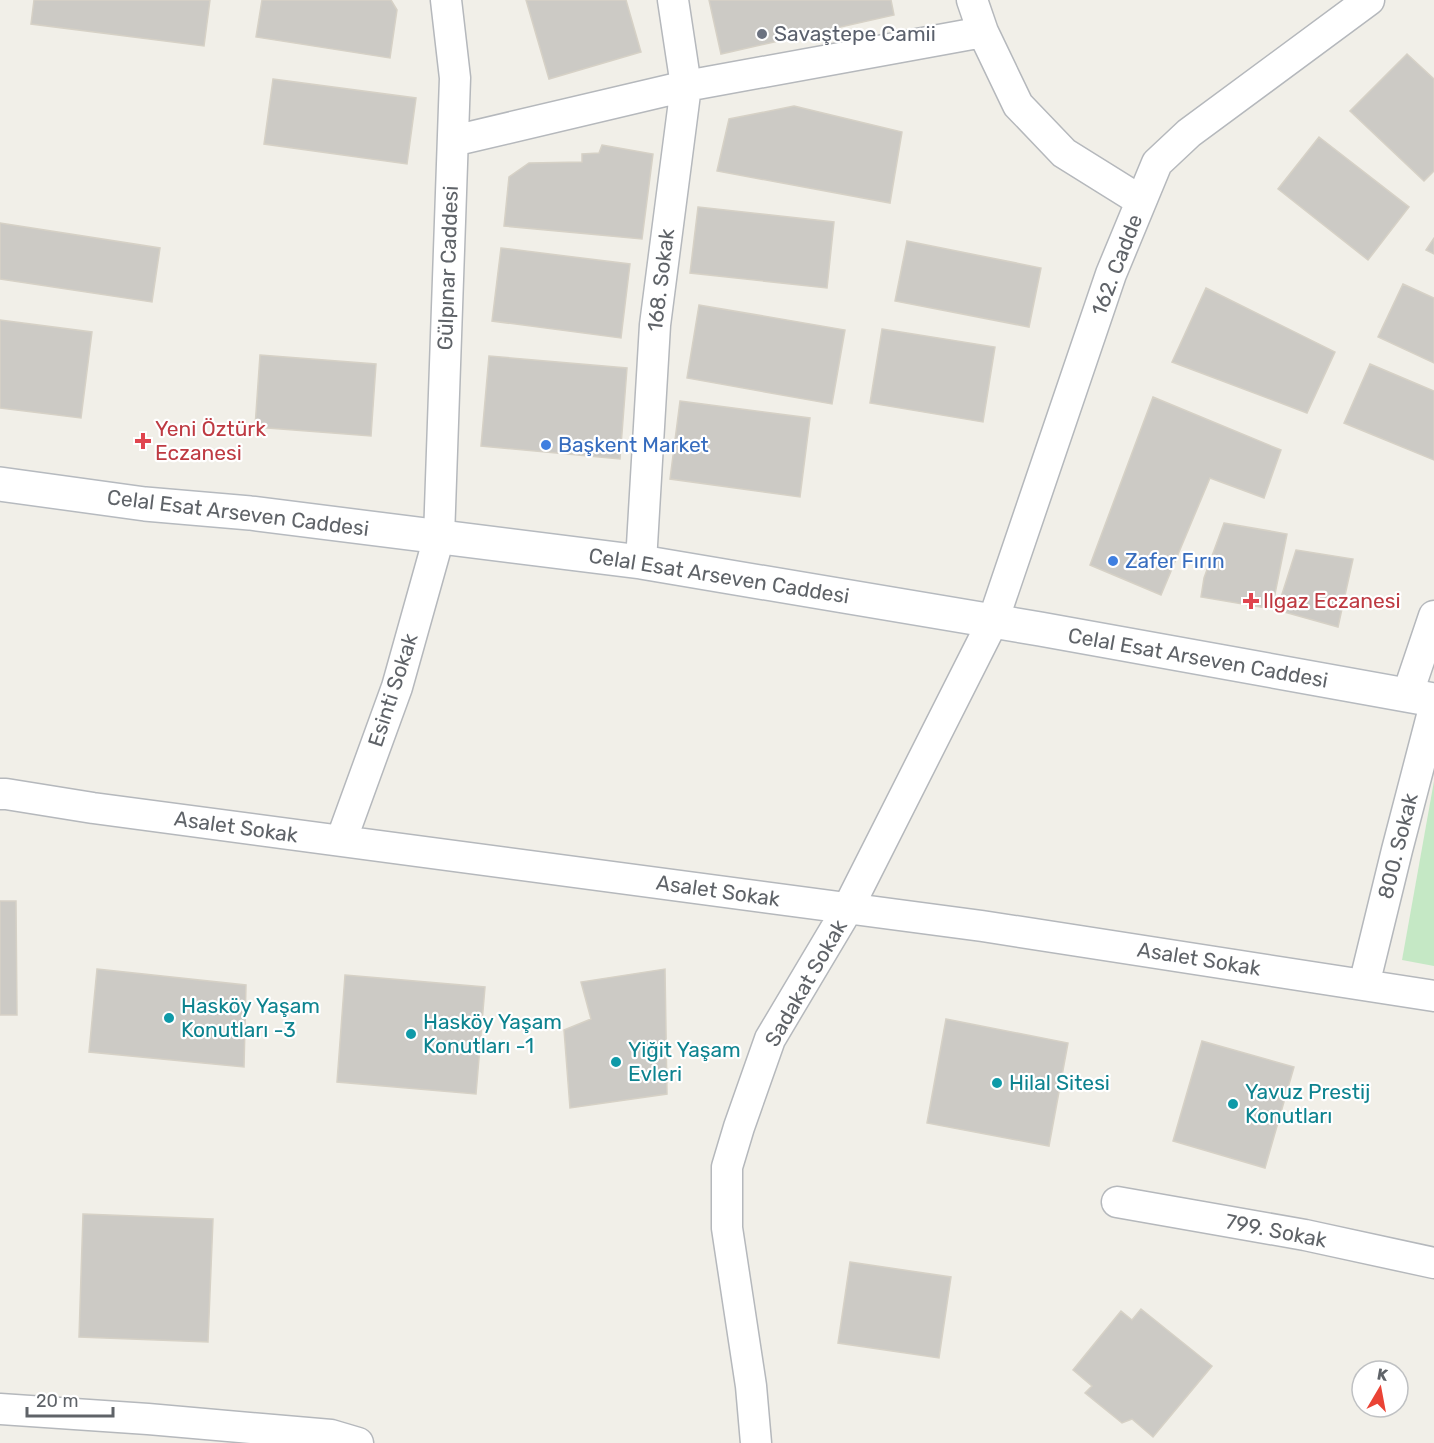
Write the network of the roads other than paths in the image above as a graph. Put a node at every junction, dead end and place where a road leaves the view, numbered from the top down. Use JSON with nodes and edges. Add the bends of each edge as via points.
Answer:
{"nodes":[{"id":1,"x":446,"y":0,"type":"edge"},
{"id":2,"x":673,"y":0,"type":"edge"},
{"id":3,"x":972,"y":0,"type":"edge"},
{"id":4,"x":1369,"y":0,"type":"edge"},
{"id":5,"x":983,"y":32,"type":"junction"},
{"id":6,"x":686,"y":87,"type":"junction"},
{"id":7,"x":453,"y":141,"type":"junction"},
{"id":8,"x":1141,"y":201,"type":"junction"},
{"id":9,"x":0,"y":484,"type":"edge"},
{"id":10,"x":439,"y":537,"type":"junction"},
{"id":11,"x":641,"y":561,"type":"junction"},
{"id":12,"x":1434,"y":616,"type":"edge"},
{"id":13,"x":993,"y":621,"type":"junction"},
{"id":14,"x":1425,"y":701,"type":"edge"},
{"id":15,"x":0,"y":794,"type":"edge"},
{"id":16,"x":341,"y":841,"type":"junction"},
{"id":17,"x":848,"y":908,"type":"junction"},
{"id":18,"x":1364,"y":985,"type":"junction"},
{"id":19,"x":1434,"y":996,"type":"edge"},
{"id":20,"x":1117,"y":1202,"type":"dead end"},
{"id":21,"x":1434,"y":1263,"type":"edge"},
{"id":22,"x":0,"y":1408,"type":"edge"},
{"id":23,"x":358,"y":1443,"type":"edge"},
{"id":24,"x":756,"y":1443,"type":"edge"}],
"edges":[{"from":1,"to":7,"type":"street","name":"Gülpınar Caddesi","via":[[455,78]]},
{"from":2,"to":6,"type":"street","name":"168. Sokak"},
{"from":3,"to":5,"type":"street"},
{"from":4,"to":8,"type":"street","name":"162. Cadde","via":[[1189,133],[1157,163]]},
{"from":5,"to":6,"type":"street"},
{"from":5,"to":8,"type":"street","via":[[1018,105],[1064,153]]},
{"from":6,"to":7,"type":"street"},
{"from":6,"to":11,"type":"street","name":"168. Sokak","via":[[655,325]]},
{"from":7,"to":10,"type":"street","name":"Gülpınar Caddesi"},
{"from":8,"to":13,"type":"street","name":"162. Cadde","via":[[1111,274]]},
{"from":9,"to":10,"type":"main road","name":"Celal Esat Arseven Caddesi"},
{"from":10,"to":11,"type":"main road","name":"Celal Esat Arseven Caddesi"},
{"from":10,"to":16,"type":"street","name":"Esinti Sokak","via":[[397,687]]},
{"from":11,"to":13,"type":"main road","name":"Celal Esat Arseven Caddesi"},
{"from":12,"to":14,"type":"street","name":"800. Sokak"},
{"from":13,"to":14,"type":"main road","name":"Celal Esat Arseven Caddesi"},
{"from":13,"to":17,"type":"street","name":"Sadakat Sokak"},
{"from":14,"to":18,"type":"street","name":"800. Sokak"},
{"from":15,"to":16,"type":"street","name":"Asalet Sokak"},
{"from":16,"to":17,"type":"street","name":"Asalet Sokak"},
{"from":17,"to":18,"type":"street","name":"Asalet Sokak"},
{"from":17,"to":24,"type":"street","name":"Sadakat Sokak","via":[[771,1039],[727,1167],[727,1228]]},
{"from":18,"to":19,"type":"street","name":"Asalet Sokak"},
{"from":20,"to":21,"type":"street","name":"799. Sokak","via":[[1305,1235]]},
{"from":22,"to":23,"type":"street","via":[[331,1435]]}]}
